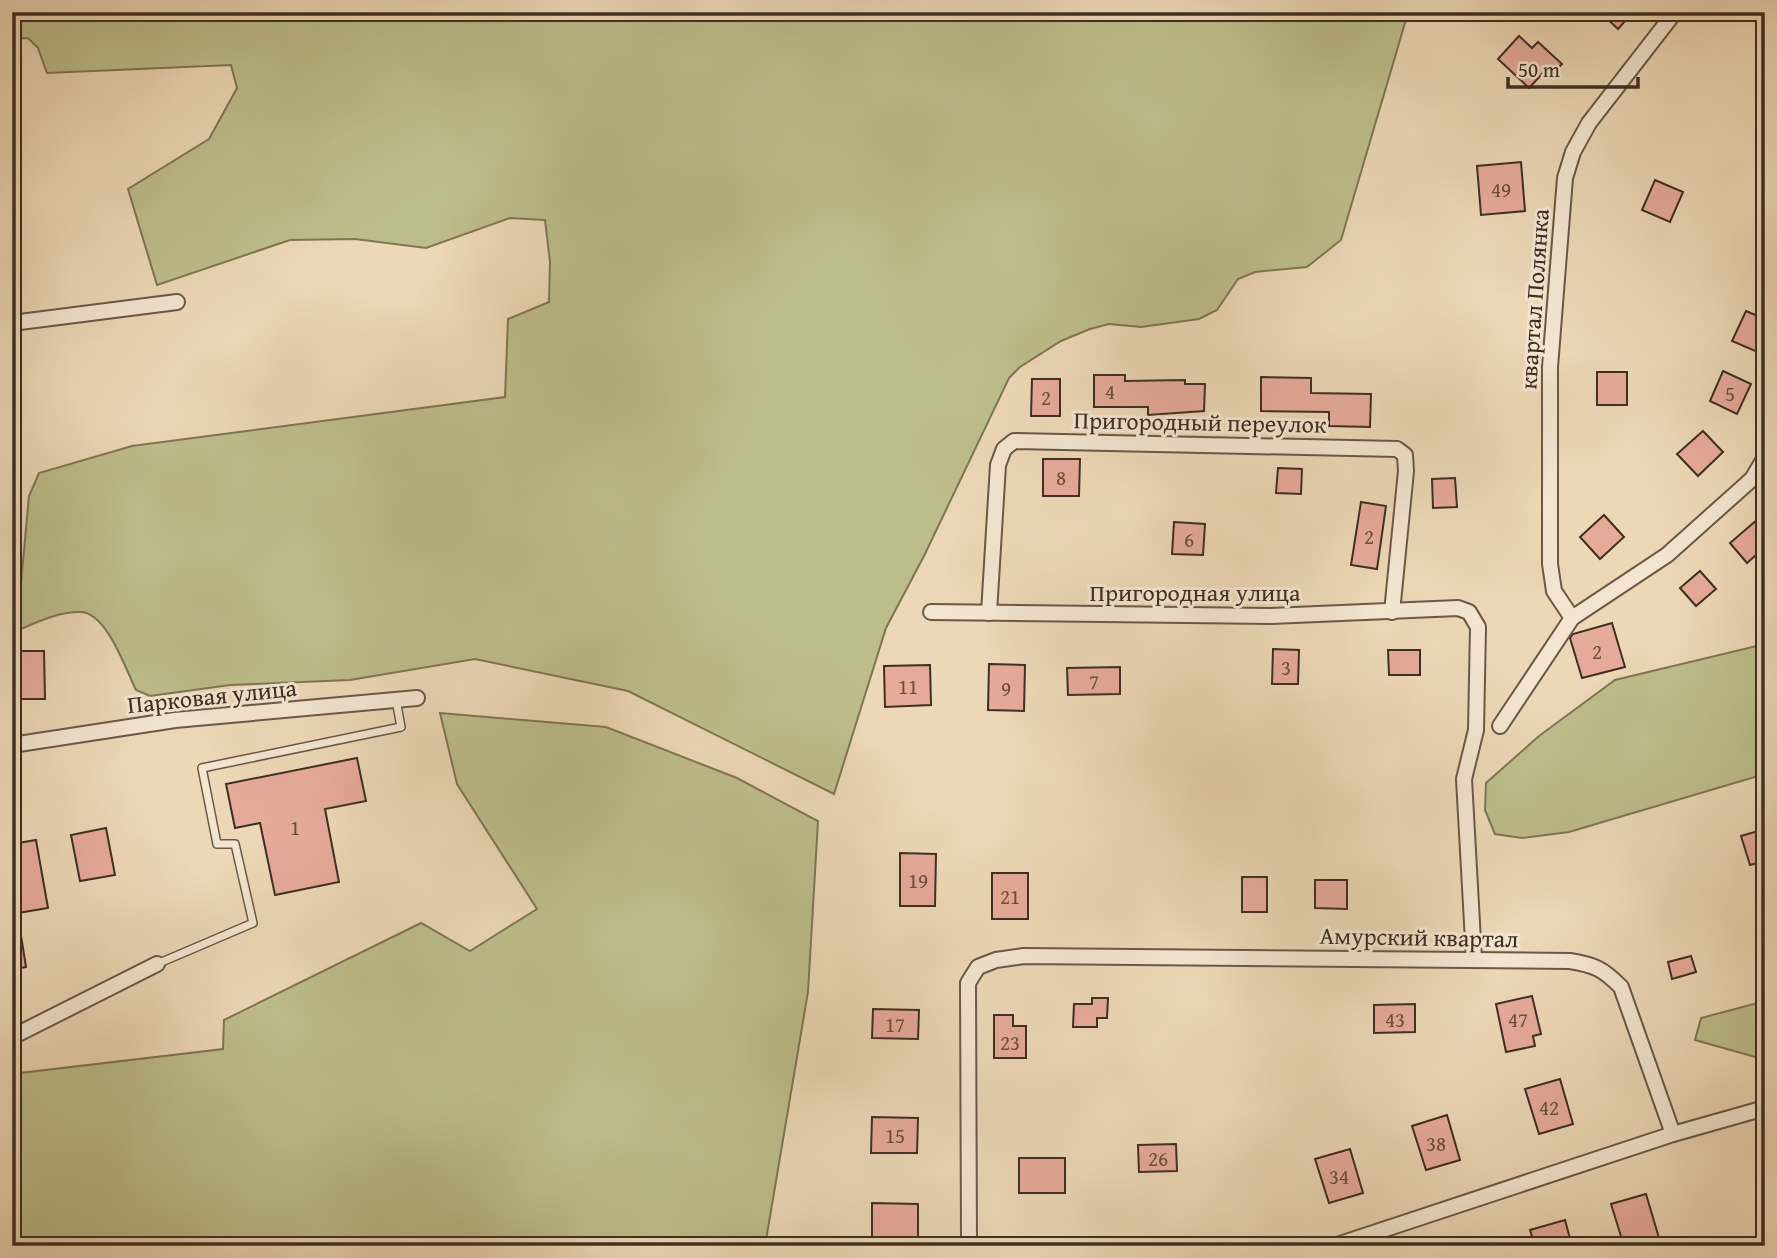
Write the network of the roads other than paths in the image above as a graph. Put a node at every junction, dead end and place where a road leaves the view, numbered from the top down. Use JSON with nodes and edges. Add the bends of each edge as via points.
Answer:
{"nodes":[{"id":1,"x":1675,"y":12,"type":"edge"},
{"id":2,"x":177,"y":302,"type":"dead end"},
{"id":3,"x":12,"y":323,"type":"edge"},
{"id":4,"x":1765,"y":457,"type":"edge"},
{"id":5,"x":931,"y":612,"type":"dead end"},
{"id":6,"x":1392,"y":612,"type":"junction"},
{"id":7,"x":989,"y":613,"type":"junction"},
{"id":8,"x":1572,"y":618,"type":"junction"},
{"id":9,"x":417,"y":698,"type":"dead end"},
{"id":10,"x":396,"y":700,"type":"junction"},
{"id":11,"x":1500,"y":726,"type":"dead end"},
{"id":12,"x":12,"y":745,"type":"edge"},
{"id":13,"x":1474,"y":959,"type":"junction"},
{"id":14,"x":158,"y":964,"type":"joint"},
{"id":15,"x":12,"y":1037,"type":"edge"},
{"id":16,"x":1765,"y":1108,"type":"edge"},
{"id":17,"x":1673,"y":1134,"type":"junction"},
{"id":18,"x":969,"y":1246,"type":"edge"},
{"id":19,"x":1334,"y":1246,"type":"edge"}],
"edges":[{"from":1,"to":8,"type":"street","name":"квартал Полянка","via":[[1589,123],[1565,178],[1550,367],[1550,564],[1554,591]]},
{"from":2,"to":3,"type":"street"},
{"from":4,"to":8,"type":"street","via":[[1752,479],[1667,555]]},
{"from":5,"to":7,"type":"street","name":"Пригородная улица"},
{"from":6,"to":7,"type":"street","name":"Пригородная улица","via":[[1271,616]]},
{"from":6,"to":7,"type":"street","name":"Пригородный переулок","via":[[1406,471],[1405,455],[1396,450],[1014,441],[1004,449],[998,465]]},
{"from":6,"to":13,"type":"street","name":"Пригородная улица","via":[[1458,608],[1469,612],[1478,627],[1476,730],[1464,779]]},
{"from":8,"to":11,"type":"street"},
{"from":9,"to":10,"type":"street","name":"Парковая улица"},
{"from":10,"to":12,"type":"street","name":"Парковая улица","via":[[175,720]]},
{"from":10,"to":14,"type":"lane","via":[[401,727],[202,768],[217,844],[235,844],[253,923]]},
{"from":13,"to":17,"type":"street","name":"Амурский квартал","via":[[1570,961],[1605,970],[1621,987]]},
{"from":13,"to":18,"type":"street","name":"Амурский квартал","via":[[1024,956],[978,967],[968,983]]},
{"from":14,"to":15,"type":"street"},
{"from":16,"to":17,"type":"street"},
{"from":17,"to":19,"type":"street"}]}
